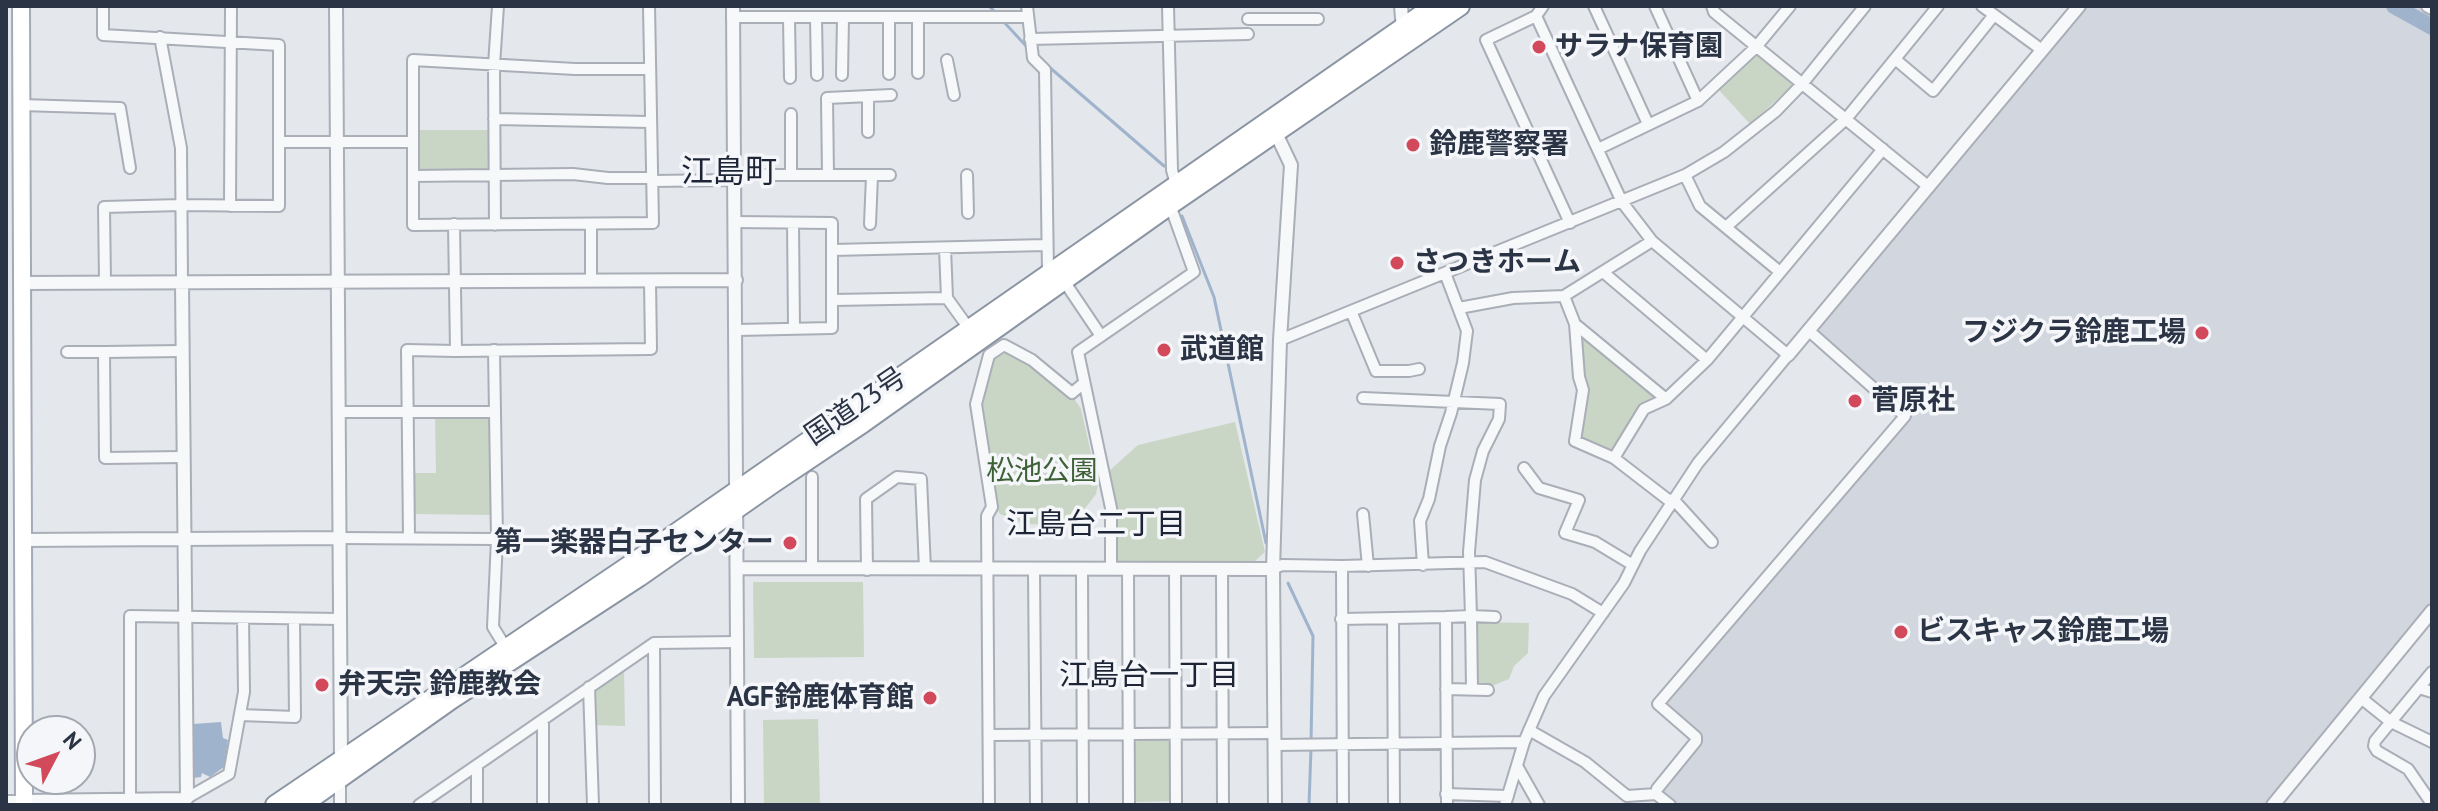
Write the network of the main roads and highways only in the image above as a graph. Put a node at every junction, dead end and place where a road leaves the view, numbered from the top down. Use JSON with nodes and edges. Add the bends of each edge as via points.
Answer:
{"nodes":[{"id":1,"x":21,"y":6,"type":"edge"},
{"id":2,"x":1434,"y":6,"type":"edge"},
{"id":3,"x":1460,"y":6,"type":"edge"},
{"id":4,"x":1406,"y":34,"type":"junction"},
{"id":5,"x":1273,"y":127,"type":"junction"},
{"id":6,"x":1056,"y":277,"type":"junction"},
{"id":7,"x":24,"y":802,"type":"edge"},
{"id":8,"x":275,"y":805,"type":"edge"},
{"id":9,"x":302,"y":805,"type":"edge"}],
"edges":[{"from":1,"to":7,"type":"main road"},
{"from":2,"to":4,"type":"highway","name":"国道23号"},
{"from":3,"to":4,"type":"highway","name":"国道23号"},
{"from":4,"to":5,"type":"highway","name":"国道23号"},
{"from":5,"to":6,"type":"highway","name":"国道23号","via":[[1170,205]]},
{"from":5,"to":6,"type":"highway","name":"国道23号","via":[[1176,185]]},
{"from":6,"to":8,"type":"highway","name":"国道23号","via":[[970,330]]},
{"from":6,"to":9,"type":"highway","name":"国道23号","via":[[863,423]]}]}
